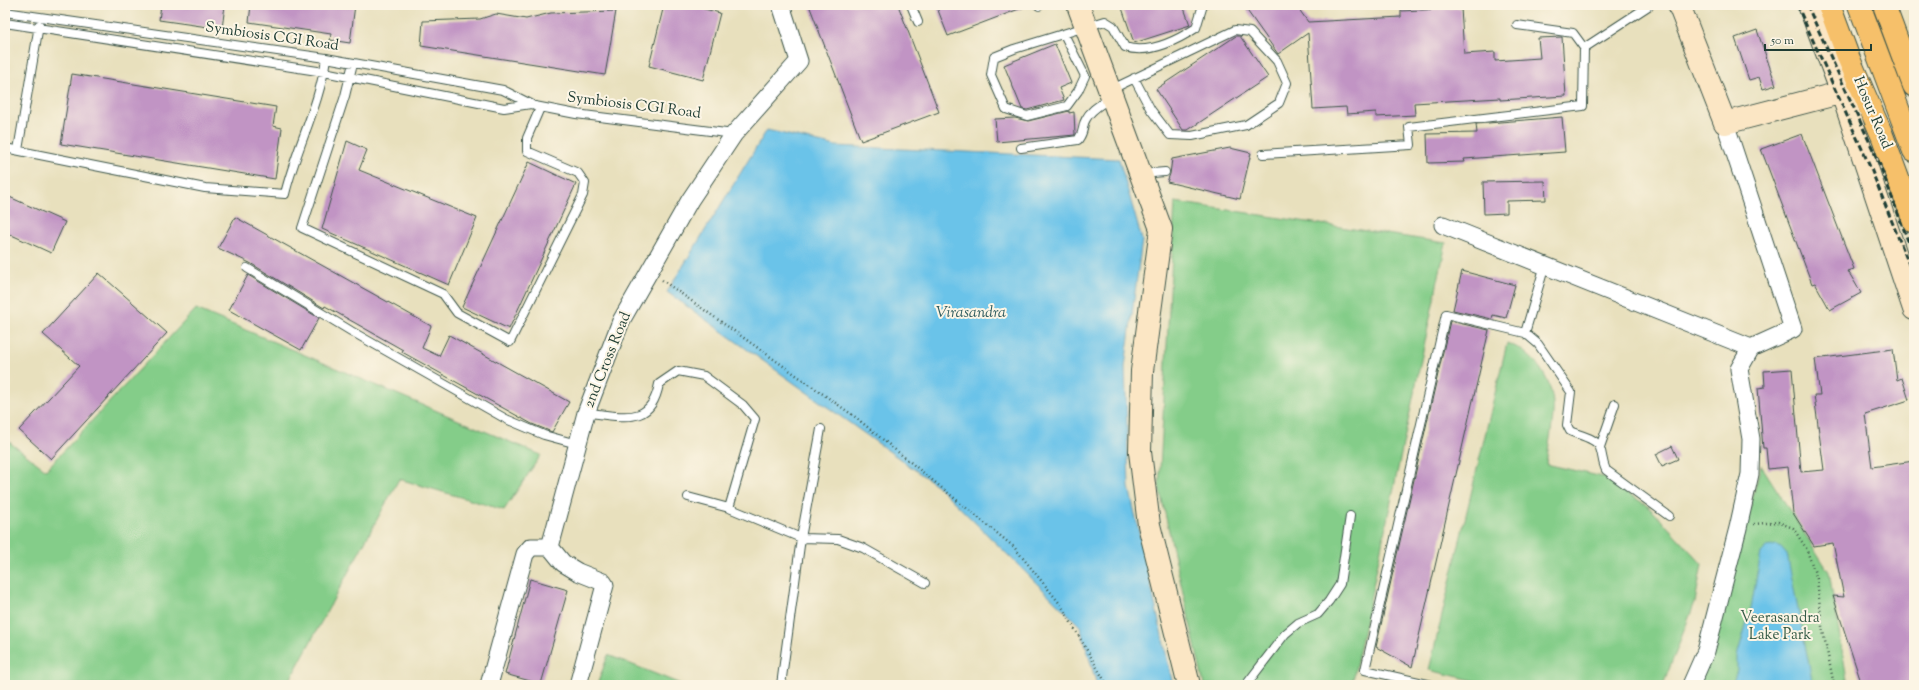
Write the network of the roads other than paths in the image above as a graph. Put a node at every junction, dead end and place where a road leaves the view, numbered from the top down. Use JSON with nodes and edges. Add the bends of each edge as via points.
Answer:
{"nodes":[{"id":1,"x":782,"y":5,"type":"edge"},
{"id":2,"x":911,"y":5,"type":"edge"},
{"id":3,"x":1078,"y":5,"type":"edge"},
{"id":4,"x":1203,"y":5,"type":"edge"},
{"id":5,"x":1650,"y":5,"type":"edge"},
{"id":6,"x":1679,"y":5,"type":"edge"},
{"id":7,"x":1809,"y":5,"type":"edge"},
{"id":8,"x":1829,"y":5,"type":"edge"},
{"id":9,"x":1859,"y":5,"type":"edge"},
{"id":10,"x":1884,"y":5,"type":"edge"},
{"id":11,"x":5,"y":12,"type":"edge"},
{"id":12,"x":40,"y":18,"type":"junction"},
{"id":13,"x":918,"y":22,"type":"dead end"},
{"id":14,"x":5,"y":23,"type":"edge"},
{"id":15,"x":1517,"y":25,"type":"dead end"},
{"id":16,"x":38,"y":28,"type":"junction"},
{"id":17,"x":1086,"y":28,"type":"junction"},
{"id":18,"x":1064,"y":34,"type":"junction"},
{"id":19,"x":1584,"y":48,"type":"junction"},
{"id":20,"x":326,"y":58,"type":"junction"},
{"id":21,"x":353,"y":63,"type":"junction"},
{"id":22,"x":324,"y":72,"type":"junction"},
{"id":23,"x":351,"y":77,"type":"junction"},
{"id":24,"x":1134,"y":78,"type":"junction"},
{"id":25,"x":1914,"y":86,"type":"edge"},
{"id":26,"x":1852,"y":90,"type":"junction"},
{"id":27,"x":1111,"y":94,"type":"junction"},
{"id":28,"x":531,"y":104,"type":"junction"},
{"id":29,"x":540,"y":108,"type":"junction"},
{"id":30,"x":1725,"y":123,"type":"junction"},
{"id":31,"x":734,"y":134,"type":"junction"},
{"id":32,"x":5,"y":148,"type":"edge"},
{"id":33,"x":1021,"y":148,"type":"dead end"},
{"id":34,"x":18,"y":150,"type":"junction"},
{"id":35,"x":1914,"y":151,"type":"edge"},
{"id":36,"x":1263,"y":154,"type":"dead end"},
{"id":37,"x":1165,"y":172,"type":"dead end"},
{"id":38,"x":1141,"y":174,"type":"junction"},
{"id":39,"x":1914,"y":222,"type":"edge"},
{"id":40,"x":1443,"y":225,"type":"dead end"},
{"id":41,"x":1545,"y":265,"type":"junction"},
{"id":42,"x":247,"y":268,"type":"dead end"},
{"id":43,"x":1914,"y":309,"type":"edge"},
{"id":44,"x":1525,"y":332,"type":"junction"},
{"id":45,"x":1751,"y":348,"type":"junction"},
{"id":46,"x":1615,"y":404,"type":"dead end"},
{"id":47,"x":586,"y":413,"type":"junction"},
{"id":48,"x":821,"y":429,"type":"dead end"},
{"id":49,"x":577,"y":444,"type":"junction"},
{"id":50,"x":1600,"y":448,"type":"junction"},
{"id":51,"x":688,"y":497,"type":"dead end"},
{"id":52,"x":729,"y":508,"type":"junction"},
{"id":53,"x":1350,"y":516,"type":"dead end"},
{"id":54,"x":1669,"y":516,"type":"dead end"},
{"id":55,"x":801,"y":538,"type":"junction"},
{"id":56,"x":550,"y":547,"type":"junction"},
{"id":57,"x":925,"y":583,"type":"dead end"},
{"id":58,"x":489,"y":685,"type":"edge"},
{"id":59,"x":578,"y":685,"type":"edge"},
{"id":60,"x":781,"y":685,"type":"edge"},
{"id":61,"x":1189,"y":685,"type":"edge"},
{"id":62,"x":1246,"y":685,"type":"edge"},
{"id":63,"x":1432,"y":685,"type":"edge"},
{"id":64,"x":1691,"y":685,"type":"edge"}],
"edges":[{"from":1,"to":31,"type":"street","name":"2nd Cross Road","via":[[799,61]]},
{"from":2,"to":13,"type":"lane"},
{"from":3,"to":17,"type":"street"},
{"from":4,"to":17,"type":"lane","via":[[1196,28],[1176,41],[1146,49],[1134,50],[1125,46],[1113,26],[1105,22]]},
{"from":5,"to":19,"type":"lane"},
{"from":6,"to":30,"type":"street"},
{"from":7,"to":26,"type":"street"},
{"from":8,"to":26,"type":"highway","name":"Hosur Road"},
{"from":9,"to":35,"type":"highway"},
{"from":10,"to":25,"type":"highway"},
{"from":11,"to":12,"type":"lane","name":"Symbiosis CGI Road"},
{"from":12,"to":16,"type":"lane"},
{"from":12,"to":20,"type":"lane","name":"Symbiosis CGI Road"},
{"from":14,"to":16,"type":"lane","name":"Symbiosis CGI Road"},
{"from":15,"to":19,"type":"lane","via":[[1573,33]]},
{"from":16,"to":22,"type":"lane","name":"Symbiosis CGI Road"},
{"from":16,"to":34,"type":"lane"},
{"from":17,"to":18,"type":"lane"},
{"from":17,"to":27,"type":"street"},
{"from":18,"to":18,"type":"lane","via":[[994,57],[990,75],[1006,108],[1027,116],[1067,106],[1085,76]]},
{"from":19,"to":36,"type":"lane","via":[[1583,106],[1409,127],[1410,145]]},
{"from":20,"to":21,"type":"lane","name":"Symbiosis CGI Road"},
{"from":20,"to":22,"type":"lane"},
{"from":21,"to":23,"type":"lane"},
{"from":21,"to":28,"type":"lane","name":"Symbiosis CGI Road","via":[[503,90]]},
{"from":22,"to":23,"type":"lane","name":"Symbiosis CGI Road"},
{"from":22,"to":34,"type":"lane","via":[[285,194],[205,188]]},
{"from":23,"to":28,"type":"lane","name":"Symbiosis CGI Road","via":[[504,108]]},
{"from":23,"to":29,"type":"lane","via":[[302,228],[443,294],[457,313],[510,342],[583,195],[585,183],[578,173],[526,151],[527,138]]},
{"from":24,"to":24,"type":"lane","via":[[1235,30],[1250,32],[1277,61],[1287,83],[1279,104],[1246,125],[1192,136],[1170,135],[1151,110]]},
{"from":24,"to":27,"type":"lane"},
{"from":26,"to":30,"type":"street"},
{"from":26,"to":39,"type":"highway","name":"Hosur Road","via":[[1882,135]]},
{"from":26,"to":43,"type":"street"},
{"from":27,"to":33,"type":"lane","via":[[1084,120],[1084,132],[1078,140]]},
{"from":27,"to":38,"type":"street"},
{"from":28,"to":29,"type":"lane","name":"Symbiosis CGI Road"},
{"from":29,"to":31,"type":"lane","name":"Symbiosis CGI Road"},
{"from":30,"to":45,"type":"street","via":[[1793,330]]},
{"from":31,"to":47,"type":"street","name":"2nd Cross Road","via":[[690,200],[621,321]]},
{"from":32,"to":34,"type":"lane"},
{"from":37,"to":38,"type":"lane"},
{"from":38,"to":61,"type":"street","via":[[1161,229],[1142,371],[1140,452],[1149,525]]},
{"from":40,"to":41,"type":"street"},
{"from":41,"to":44,"type":"lane"},
{"from":41,"to":45,"type":"street"},
{"from":42,"to":49,"type":"lane","via":[[351,331],[506,419],[544,435]]},
{"from":44,"to":50,"type":"lane","via":[[1538,344],[1571,392],[1567,425],[1570,431],[1597,442]]},
{"from":44,"to":63,"type":"lane","via":[[1446,314],[1365,670]]},
{"from":45,"to":64,"type":"street","via":[[1739,369],[1751,439],[1750,474],[1706,651]]},
{"from":46,"to":50,"type":"lane"},
{"from":47,"to":49,"type":"street","name":"2nd Cross Road"},
{"from":47,"to":52,"type":"lane","via":[[637,416],[648,410],[657,397],[659,384],[678,370],[704,376],[743,405],[755,419]]},
{"from":48,"to":55,"type":"lane"},
{"from":49,"to":56,"type":"street","name":"2nd Cross Road"},
{"from":50,"to":54,"type":"lane","via":[[1606,470]]},
{"from":51,"to":52,"type":"lane"},
{"from":52,"to":55,"type":"lane"},
{"from":53,"to":62,"type":"lane","via":[[1340,584],[1329,602],[1318,614],[1298,623],[1285,634]]},
{"from":55,"to":57,"type":"lane","via":[[844,541],[863,548]]},
{"from":55,"to":60,"type":"lane"},
{"from":56,"to":58,"type":"street","via":[[531,547],[525,554]]},
{"from":56,"to":59,"type":"street","via":[[564,563],[605,585]]}]}
